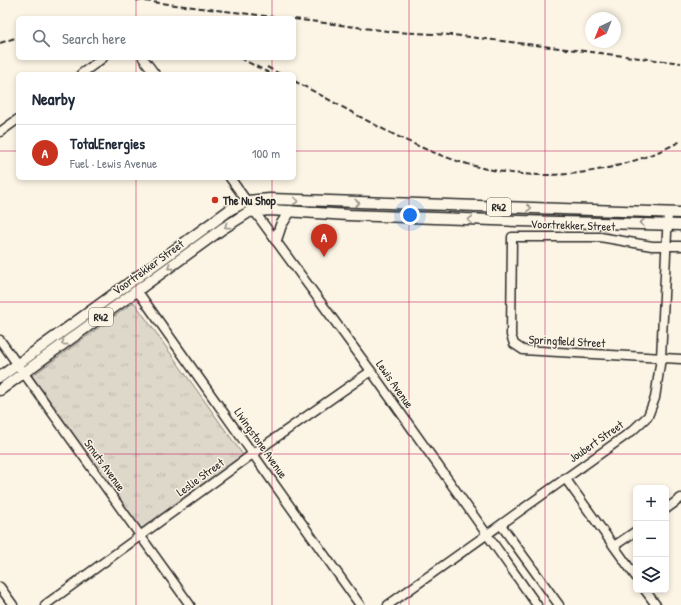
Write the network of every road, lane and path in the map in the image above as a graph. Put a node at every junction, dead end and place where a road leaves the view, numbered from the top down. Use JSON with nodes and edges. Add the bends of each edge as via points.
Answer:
{"nodes":[{"id":1,"x":100,"y":60,"type":"edge"},
{"id":2,"x":144,"y":60,"type":"edge"},
{"id":3,"x":84,"y":72,"type":"edge"},
{"id":4,"x":154,"y":72,"type":"edge"},
{"id":5,"x":16,"y":120,"type":"edge"},
{"id":6,"x":0,"y":132,"type":"edge"},
{"id":7,"x":231,"y":180,"type":"edge"},
{"id":8,"x":247,"y":201,"type":"junction"},
{"id":9,"x":495,"y":207,"type":"junction"},
{"id":10,"x":254,"y":211,"type":"junction"},
{"id":11,"x":290,"y":211,"type":"junction"},
{"id":12,"x":668,"y":212,"type":"junction"},
{"id":13,"x":681,"y":212,"type":"edge"},
{"id":14,"x":495,"y":220,"type":"junction"},
{"id":15,"x":667,"y":224,"type":"junction"},
{"id":16,"x":681,"y":225,"type":"edge"},
{"id":17,"x":512,"y":236,"type":"joint"},
{"id":18,"x":276,"y":240,"type":"junction"},
{"id":19,"x":681,"y":246,"type":"edge"},
{"id":20,"x":667,"y":247,"type":"junction"},
{"id":21,"x":139,"y":292,"type":"junction"},
{"id":22,"x":0,"y":340,"type":"edge"},
{"id":23,"x":661,"y":358,"type":"junction"},
{"id":24,"x":681,"y":359,"type":"edge"},
{"id":25,"x":21,"y":369,"type":"junction"},
{"id":26,"x":371,"y":371,"type":"junction"},
{"id":27,"x":0,"y":377,"type":"edge"},
{"id":28,"x":0,"y":390,"type":"edge"},
{"id":29,"x":254,"y":453,"type":"junction"},
{"id":30,"x":564,"y":478,"type":"junction"},
{"id":31,"x":681,"y":498,"type":"edge"},
{"id":32,"x":669,"y":507,"type":"edge"},
{"id":33,"x":501,"y":525,"type":"junction"},
{"id":34,"x":633,"y":533,"type":"edge"},
{"id":35,"x":141,"y":535,"type":"junction"},
{"id":36,"x":487,"y":535,"type":"junction"},
{"id":37,"x":614,"y":546,"type":"junction"},
{"id":38,"x":633,"y":573,"type":"edge"},
{"id":39,"x":0,"y":587,"type":"edge"},
{"id":40,"x":647,"y":593,"type":"edge"},
{"id":41,"x":13,"y":605,"type":"edge"},
{"id":42,"x":45,"y":605,"type":"edge"},
{"id":43,"x":190,"y":605,"type":"edge"},
{"id":44,"x":360,"y":605,"type":"edge"},
{"id":45,"x":388,"y":605,"type":"edge"},
{"id":46,"x":537,"y":605,"type":"edge"},
{"id":47,"x":559,"y":605,"type":"edge"},
{"id":48,"x":656,"y":605,"type":"edge"}],
"edges":[{"from":1,"to":3,"type":"street"},
{"from":2,"to":4,"type":"street"},
{"from":5,"to":6,"type":"street"},
{"from":7,"to":8,"type":"street","name":"Lewis Avenue"},
{"from":8,"to":9,"type":"main road","number":"R42","one_way":true,"via":[[270,199]]},
{"from":8,"to":10,"type":"street","name":"Lewis Avenue"},
{"from":8,"to":25,"type":"main road","name":"Voortrekker Street","number":"R42","via":[[226,213]]},
{"from":9,"to":12,"type":"main road","number":"R42","one_way":true},
{"from":9,"to":14,"type":"main road"},
{"from":10,"to":11,"type":"main road","number":"R42"},
{"from":10,"to":18,"type":"street","name":"Lewis Avenue"},
{"from":10,"to":21,"type":"main road","name":"Voortrekker Street","number":"R42","one_way":true,"via":[[244,214],[228,225]]},
{"from":14,"to":11,"type":"main road","number":"R42","one_way":true},
{"from":11,"to":18,"type":"main road","via":[[281,225]]},
{"from":12,"to":13,"type":"main road","number":"R42"},
{"from":12,"to":15,"type":"street","name":"Joubert Street"},
{"from":15,"to":14,"type":"main road","number":"R42","one_way":true},
{"from":15,"to":16,"type":"main road","number":"R42"},
{"from":15,"to":20,"type":"street","name":"Joubert Street"},
{"from":17,"to":20,"type":"street","name":"Voortrekker Street","via":[[600,237]]},
{"from":17,"to":23,"type":"street","name":"Springfield Street","via":[[511,335],[516,347],[530,351]]},
{"from":18,"to":26,"type":"street","name":"Lewis Avenue"},
{"from":19,"to":20,"type":"street","name":"Voortrekker Street"},
{"from":20,"to":23,"type":"street","name":"Joubert Street"},
{"from":21,"to":25,"type":"main road","name":"Voortrekker Street","number":"R42","one_way":true},
{"from":21,"to":29,"type":"street","name":"Livingstone Avenue"},
{"from":22,"to":25,"type":"street","name":"Smuts Avenue"},
{"from":23,"to":24,"type":"street","name":"Springfield Street"},
{"from":23,"to":30,"type":"street","name":"Joubert Street","via":[[654,405],[648,416],[632,431]]},
{"from":25,"to":27,"type":"main road","name":"Voortrekker Street","number":"R42"},
{"from":25,"to":28,"type":"main road","name":"Voortrekker Street","number":"R42"},
{"from":25,"to":35,"type":"street","name":"Smuts Avenue"},
{"from":26,"to":29,"type":"street","name":"Leslie Street"},
{"from":26,"to":36,"type":"street","name":"Lewis Avenue"},
{"from":29,"to":35,"type":"street","name":"Leslie Street"},
{"from":29,"to":44,"type":"street","name":"Livingstone Avenue"},
{"from":30,"to":33,"type":"street","name":"Joubert Street"},
{"from":30,"to":37,"type":"street"},
{"from":31,"to":32,"type":"street"},
{"from":33,"to":36,"type":"street","name":"Joubert Street"},
{"from":33,"to":47,"type":"street"},
{"from":34,"to":37,"type":"street"},
{"from":35,"to":42,"type":"street","name":"Leslie Street"},
{"from":35,"to":43,"type":"street","name":"Smuts Avenue"},
{"from":36,"to":45,"type":"street","name":"Joubert Street"},
{"from":36,"to":46,"type":"street","name":"Lewis Avenue"},
{"from":37,"to":38,"type":"street"},
{"from":39,"to":41,"type":"street"},
{"from":40,"to":48,"type":"street"}]}
